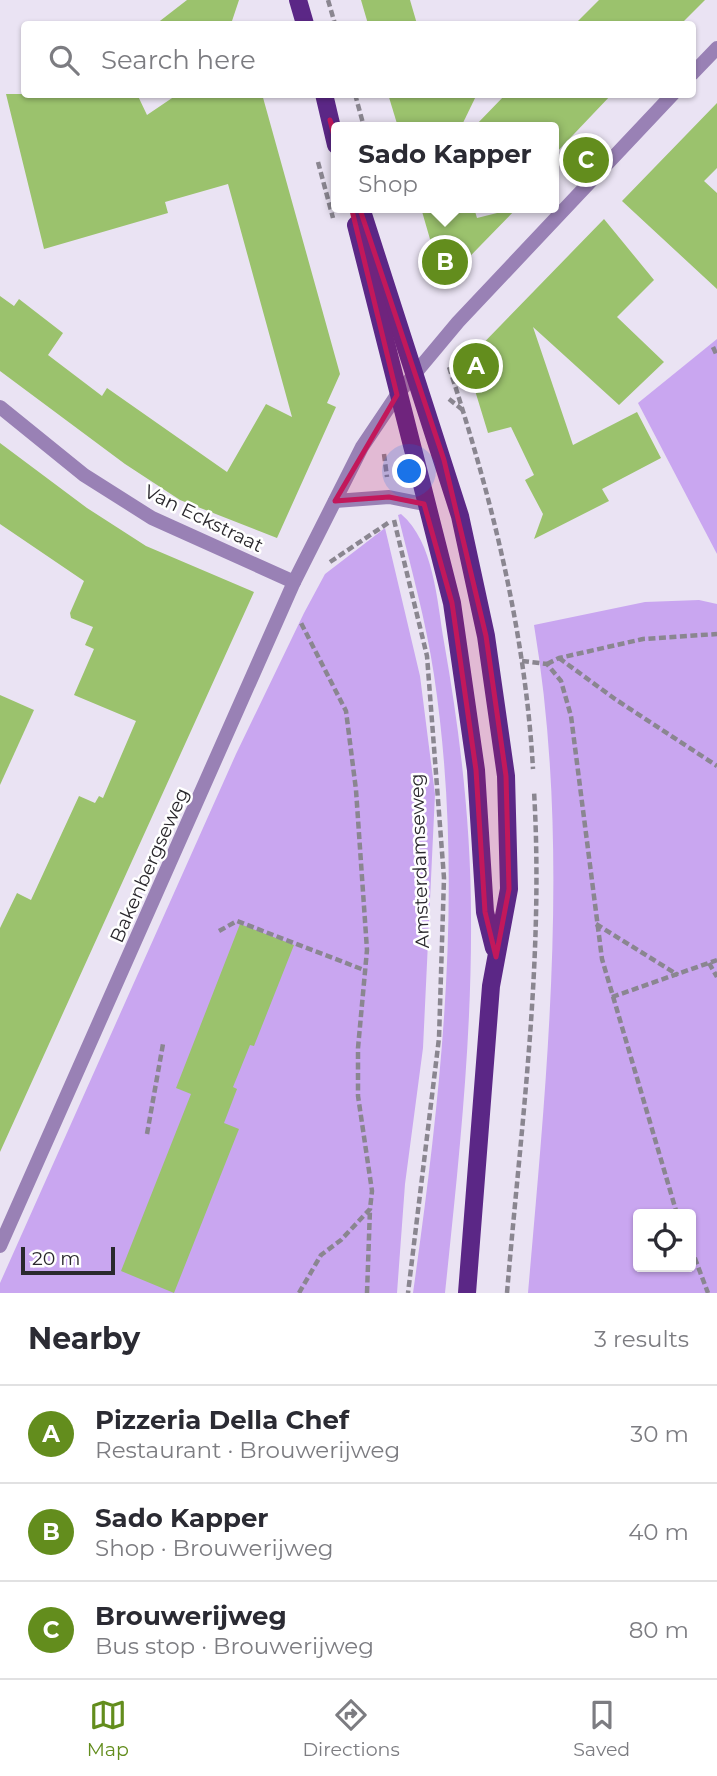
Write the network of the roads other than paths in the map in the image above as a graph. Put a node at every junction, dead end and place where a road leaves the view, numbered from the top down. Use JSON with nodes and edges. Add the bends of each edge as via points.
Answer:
{"nodes":[{"id":1,"x":298,"y":0,"type":"edge"},
{"id":2,"x":304,"y":21,"type":"edge"},
{"id":3,"x":717,"y":48,"type":"edge"},
{"id":4,"x":696,"y":70,"type":"edge"},
{"id":5,"x":325,"y":98,"type":"edge"},
{"id":6,"x":669,"y":98,"type":"edge"},
{"id":7,"x":330,"y":120,"type":"joint"},
{"id":8,"x":331,"y":124,"type":"edge"},
{"id":9,"x":353,"y":213,"type":"edge"},
{"id":10,"x":363,"y":213,"type":"edge"},
{"id":11,"x":416,"y":373,"type":"junction"},
{"id":12,"x":397,"y":395,"type":"junction"},
{"id":13,"x":0,"y":407,"type":"edge"},
{"id":14,"x":335,"y":500,"type":"junction"},
{"id":15,"x":424,"y":504,"type":"junction"},
{"id":16,"x":294,"y":582,"type":"junction"},
{"id":17,"x":496,"y":957,"type":"junction"},
{"id":18,"x":0,"y":1246,"type":"edge"},
{"id":19,"x":467,"y":1293,"type":"edge"}],
"edges":[{"from":1,"to":2,"type":"main road"},
{"from":3,"to":4,"type":"street"},
{"from":5,"to":7,"type":"main road"},
{"from":6,"to":11,"type":"street","name":"Bakenbergseweg","via":[[458,322]]},
{"from":7,"to":8,"type":"main road"},
{"from":9,"to":12,"type":"main road"},
{"from":10,"to":11,"type":"main road"},
{"from":11,"to":12,"type":"street","name":"Bakenbergseweg"},
{"from":11,"to":17,"type":"main road","via":[[460,516],[486,636],[506,776],[509,889]]},
{"from":12,"to":14,"type":"street","name":"Bakenbergseweg","via":[[362,447]]},
{"from":12,"to":15,"type":"main road"},
{"from":13,"to":16,"type":"street","name":"Van Eckstraat","via":[[84,475],[152,518]]},
{"from":14,"to":15,"type":"street","via":[[389,497]]},
{"from":14,"to":16,"type":"street","name":"Bakenbergseweg"},
{"from":15,"to":17,"type":"main road","via":[[452,603],[475,770],[485,912]]},
{"from":16,"to":18,"type":"street","name":"Bakenbergseweg"},
{"from":17,"to":19,"type":"main road"}]}
